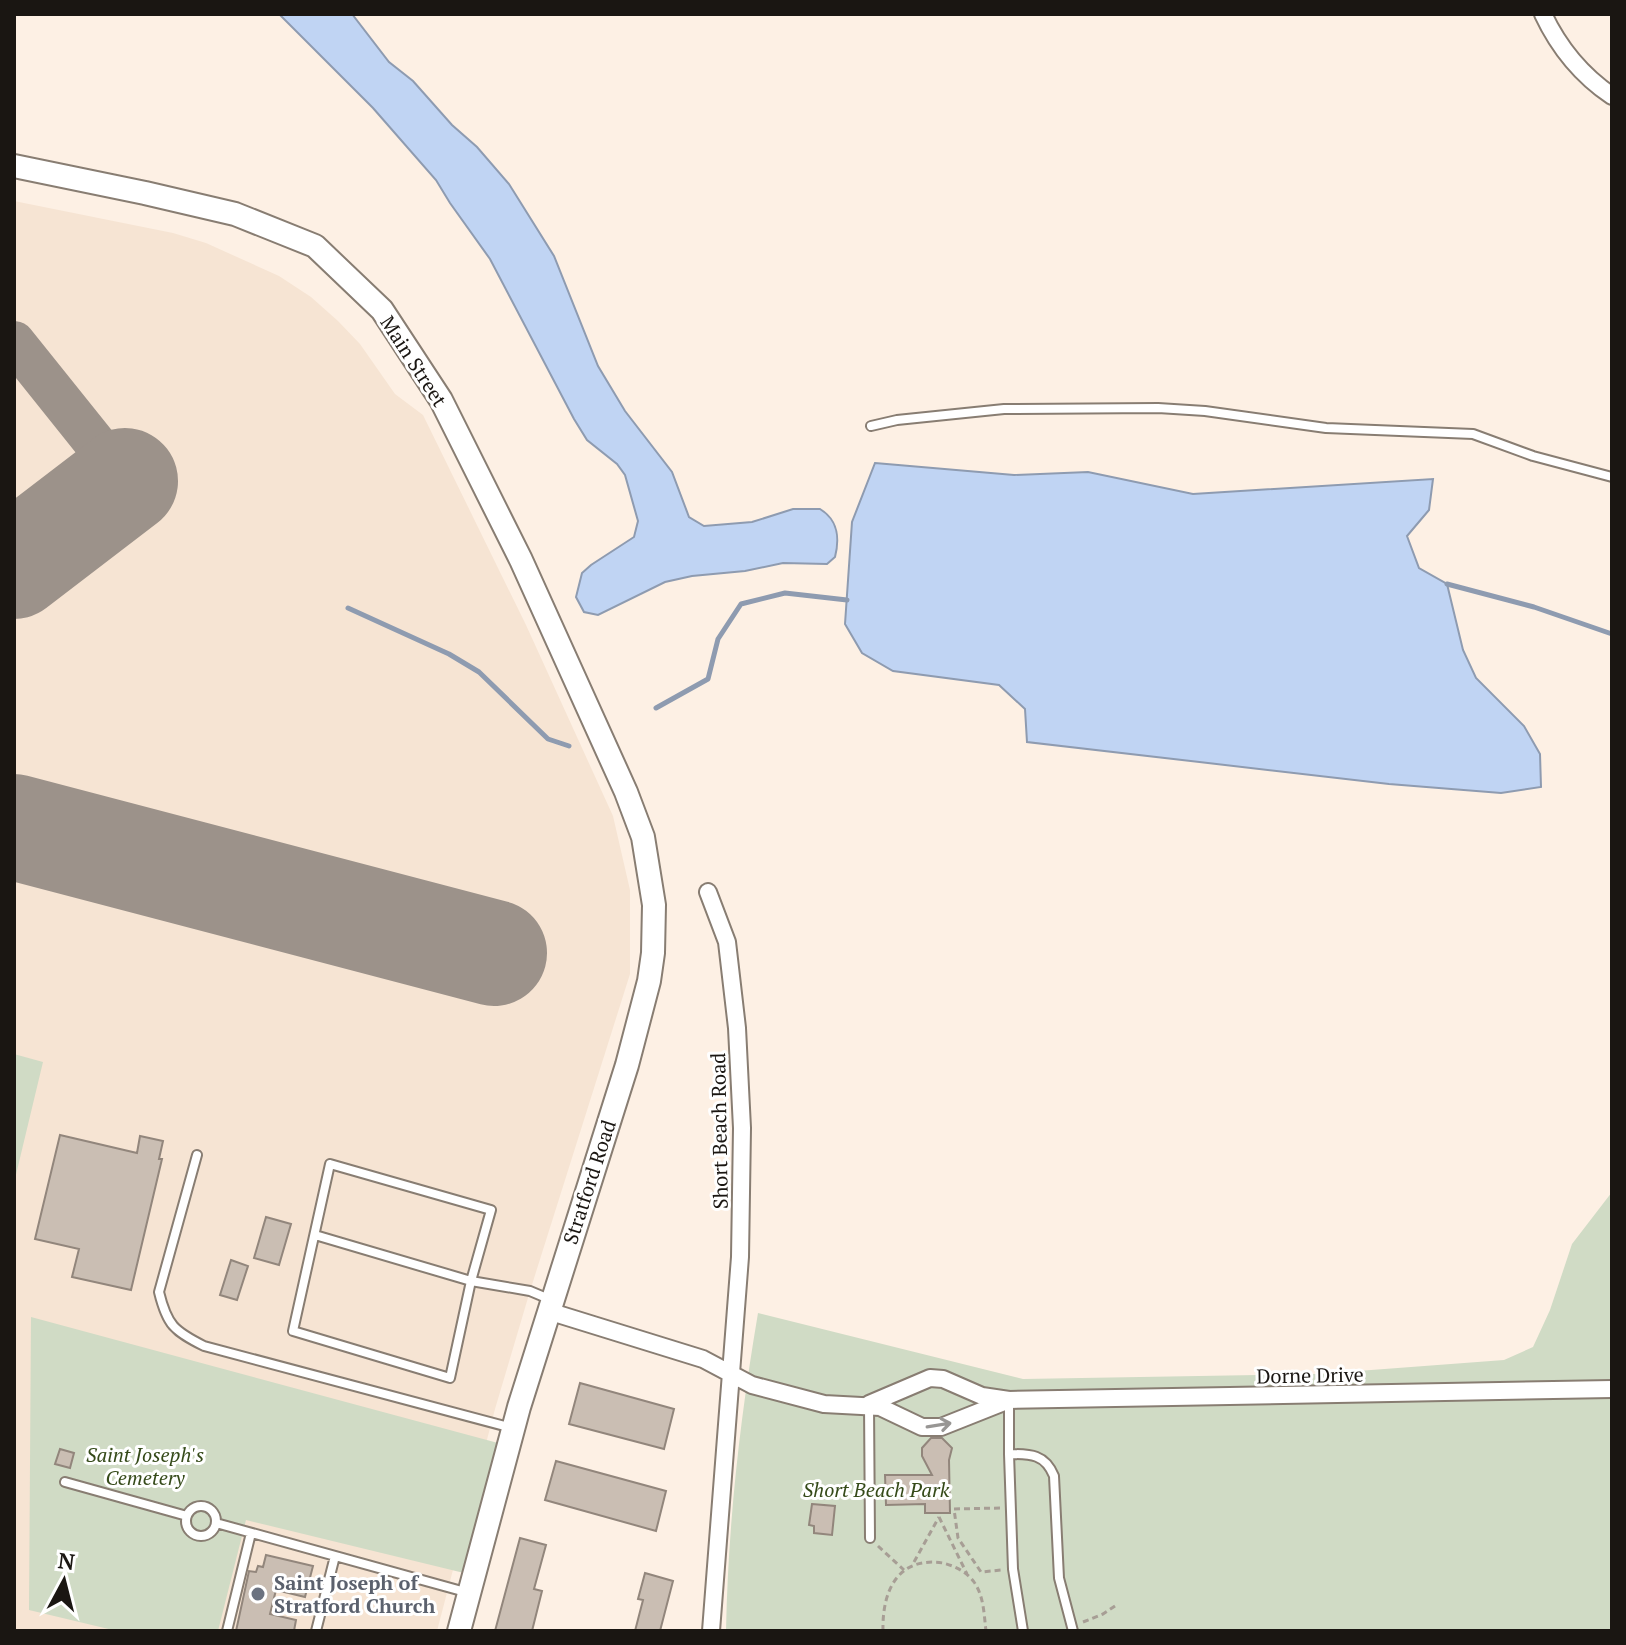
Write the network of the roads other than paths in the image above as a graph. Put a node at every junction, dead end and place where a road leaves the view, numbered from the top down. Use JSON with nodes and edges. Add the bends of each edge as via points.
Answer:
{"nodes":[{"id":1,"x":1543,"y":14,"type":"edge"},
{"id":2,"x":1612,"y":96,"type":"edge"},
{"id":3,"x":14,"y":166,"type":"edge"},
{"id":4,"x":871,"y":426,"type":"dead end"},
{"id":5,"x":1612,"y":477,"type":"edge"},
{"id":6,"x":600,"y":733,"type":"joint"},
{"id":7,"x":708,"y":892,"type":"dead end"},
{"id":8,"x":197,"y":1155,"type":"dead end"},
{"id":9,"x":315,"y":1235,"type":"junction"},
{"id":10,"x":471,"y":1281,"type":"junction"},
{"id":11,"x":550,"y":1305,"type":"junction"},
{"id":12,"x":731,"y":1372,"type":"junction"},
{"id":13,"x":1612,"y":1389,"type":"edge"},
{"id":14,"x":1009,"y":1400,"type":"junction"},
{"id":15,"x":869,"y":1404,"type":"junction"},
{"id":16,"x":513,"y":1429,"type":"junction"},
{"id":17,"x":1009,"y":1454,"type":"junction"},
{"id":18,"x":65,"y":1482,"type":"dead end"},
{"id":19,"x":187,"y":1516,"type":"junction"},
{"id":20,"x":216,"y":1523,"type":"junction"},
{"id":21,"x":251,"y":1533,"type":"junction"},
{"id":22,"x":870,"y":1538,"type":"road end"},
{"id":23,"x":335,"y":1556,"type":"junction"},
{"id":24,"x":470,"y":1593,"type":"junction"},
{"id":25,"x":1072,"y":1628,"type":"edge"},
{"id":26,"x":227,"y":1631,"type":"edge"},
{"id":27,"x":316,"y":1631,"type":"edge"},
{"id":28,"x":459,"y":1631,"type":"edge"},
{"id":29,"x":711,"y":1631,"type":"edge"},
{"id":30,"x":1023,"y":1631,"type":"edge"}],
"edges":[{"from":1,"to":2,"type":"street","via":[[1570,59]]},
{"from":3,"to":6,"type":"main road","name":"Main Street","via":[[235,214],[315,246],[382,310],[441,400]]},
{"from":4,"to":5,"type":"lane","via":[[1004,409],[1205,411],[1326,428],[1473,434]]},
{"from":6,"to":11,"type":"main road","name":"Stratford Road","via":[[643,837],[654,905],[653,953],[636,1035]]},
{"from":7,"to":12,"type":"street","name":"Short Beach Road","via":[[727,942],[742,1128]]},
{"from":8,"to":16,"type":"lane","via":[[159,1292],[177,1333],[204,1346]]},
{"from":9,"to":10,"type":"lane"},
{"from":9,"to":10,"type":"lane","via":[[330,1164],[491,1210]]},
{"from":9,"to":10,"type":"lane","via":[[293,1331],[450,1378]]},
{"from":10,"to":11,"type":"lane","via":[[530,1291]]},
{"from":11,"to":12,"type":"street"},
{"from":11,"to":16,"type":"main road","name":"Stratford Road"},
{"from":12,"to":15,"type":"street","name":"Dorne Drive","via":[[752,1385],[802,1400]]},
{"from":12,"to":29,"type":"street","name":"Short Beach Road"},
{"from":13,"to":14,"type":"street","name":"Dorne Drive"},
{"from":14,"to":15,"type":"street","name":"Dorne Drive","via":[[930,1378]]},
{"from":15,"to":14,"type":"street","name":"Dorne Drive","one_way":true,"via":[[934,1428]]},
{"from":14,"to":17,"type":"lane"},
{"from":15,"to":22,"type":"lane"},
{"from":16,"to":24,"type":"main road","name":"Stratford Road"},
{"from":17,"to":25,"type":"lane","via":[[1039,1456],[1054,1476],[1059,1578]]},
{"from":17,"to":30,"type":"lane","via":[[1013,1569]]},
{"from":18,"to":19,"type":"lane"},
{"from":19,"to":20,"type":"lane","via":[[204,1506],[213,1511]]},
{"from":19,"to":20,"type":"lane","via":[[188,1528],[196,1534],[210,1533]]},
{"from":20,"to":21,"type":"lane"},
{"from":21,"to":23,"type":"lane"},
{"from":21,"to":26,"type":"lane"},
{"from":23,"to":24,"type":"lane"},
{"from":23,"to":27,"type":"lane"},
{"from":24,"to":28,"type":"main road","name":"Stratford Road"}]}
